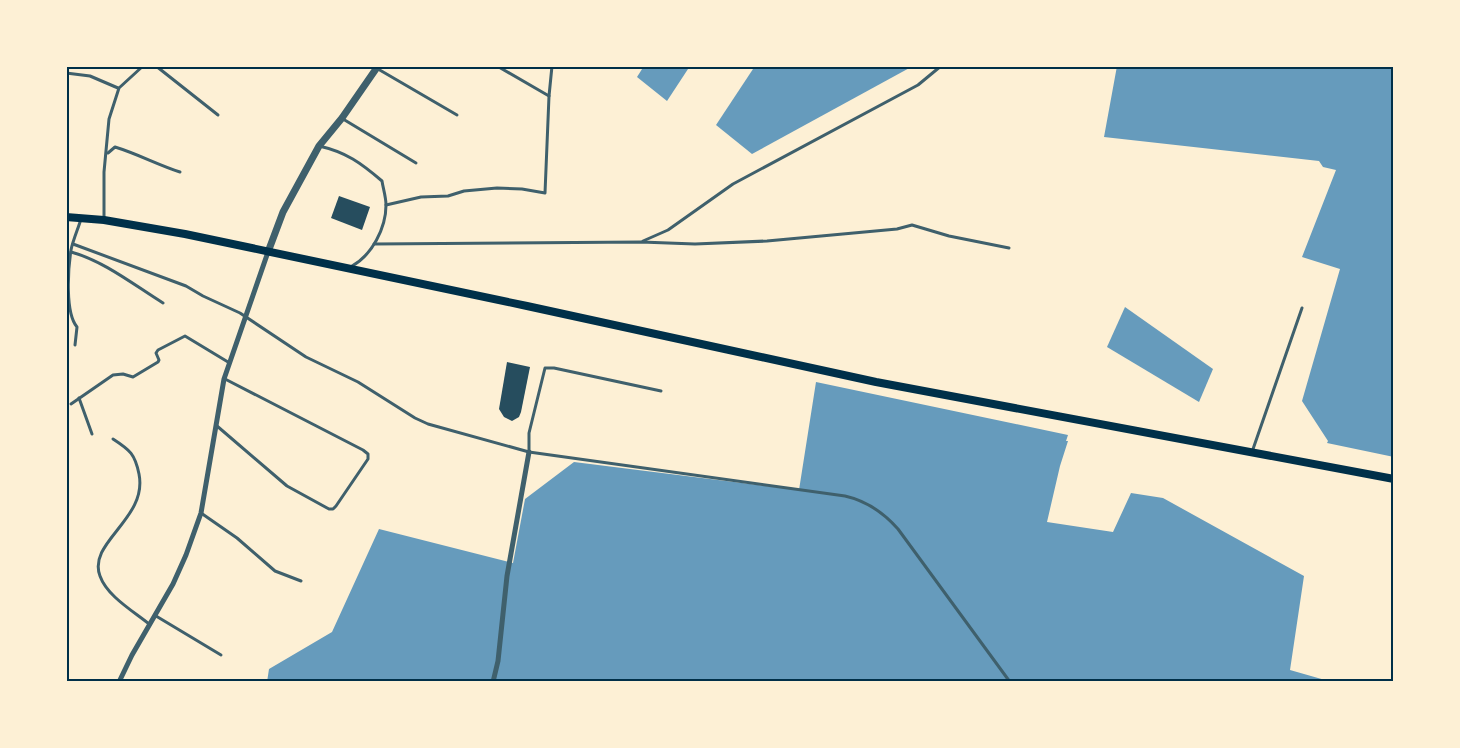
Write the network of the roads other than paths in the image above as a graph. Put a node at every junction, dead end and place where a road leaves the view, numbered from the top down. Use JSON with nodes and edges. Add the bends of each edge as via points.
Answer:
{"nodes":[{"id":1,"x":143,"y":66,"type":"edge"},
{"id":2,"x":156,"y":66,"type":"edge"},
{"id":3,"x":497,"y":66,"type":"edge"},
{"id":4,"x":552,"y":66,"type":"edge"},
{"id":5,"x":941,"y":66,"type":"edge"},
{"id":6,"x":377,"y":67,"type":"edge"},
{"id":7,"x":66,"y":73,"type":"edge"},
{"id":8,"x":119,"y":88,"type":"junction"},
{"id":9,"x":549,"y":96,"type":"junction"},
{"id":10,"x":218,"y":115,"type":"dead end"},
{"id":11,"x":457,"y":116,"type":"dead end"},
{"id":12,"x":342,"y":118,"type":"junction"},
{"id":13,"x":319,"y":146,"type":"junction"},
{"id":14,"x":106,"y":154,"type":"junction"},
{"id":15,"x":416,"y":163,"type":"dead end"},
{"id":16,"x":180,"y":172,"type":"dead end"},
{"id":17,"x":386,"y":205,"type":"junction"},
{"id":18,"x":66,"y":217,"type":"edge"},
{"id":19,"x":81,"y":219,"type":"junction"},
{"id":20,"x":104,"y":220,"type":"junction"},
{"id":21,"x":641,"y":242,"type":"junction"},
{"id":22,"x":73,"y":244,"type":"junction"},
{"id":23,"x":374,"y":244,"type":"junction"},
{"id":24,"x":1009,"y":248,"type":"dead end"},
{"id":25,"x":71,"y":252,"type":"junction"},
{"id":26,"x":268,"y":252,"type":"junction"},
{"id":27,"x":348,"y":268,"type":"junction"},
{"id":28,"x":163,"y":303,"type":"dead end"},
{"id":29,"x":1302,"y":308,"type":"dead end"},
{"id":30,"x":245,"y":316,"type":"junction"},
{"id":31,"x":75,"y":345,"type":"dead end"},
{"id":32,"x":228,"y":362,"type":"junction"},
{"id":33,"x":224,"y":379,"type":"junction"},
{"id":34,"x":662,"y":391,"type":"dead end"},
{"id":35,"x":78,"y":398,"type":"junction"},
{"id":36,"x":70,"y":404,"type":"dead end"},
{"id":37,"x":215,"y":424,"type":"junction"},
{"id":38,"x":92,"y":434,"type":"dead end"},
{"id":39,"x":113,"y":439,"type":"dead end"},
{"id":40,"x":529,"y":452,"type":"junction"},
{"id":41,"x":1251,"y":453,"type":"junction"},
{"id":42,"x":1394,"y":479,"type":"edge"},
{"id":43,"x":201,"y":513,"type":"junction"},
{"id":44,"x":301,"y":581,"type":"dead end"},
{"id":45,"x":156,"y":616,"type":"junction"},
{"id":46,"x":150,"y":626,"type":"junction"},
{"id":47,"x":221,"y":655,"type":"dead end"},
{"id":48,"x":119,"y":682,"type":"edge"},
{"id":49,"x":493,"y":682,"type":"edge"},
{"id":50,"x":1010,"y":682,"type":"edge"}],
"edges":[{"from":1,"to":8,"type":"lane"},
{"from":2,"to":10,"type":"lane"},
{"from":3,"to":9,"type":"lane"},
{"from":4,"to":9,"type":"lane"},
{"from":5,"to":21,"type":"lane","via":[[918,84],[732,184],[668,230]]},
{"from":6,"to":11,"type":"lane"},
{"from":6,"to":12,"type":"street"},
{"from":7,"to":8,"type":"lane","via":[[90,76]]},
{"from":8,"to":14,"type":"lane","via":[[109,119]]},
{"from":9,"to":17,"type":"lane","via":[[545,193],[497,188]]},
{"from":12,"to":13,"type":"street"},
{"from":12,"to":15,"type":"lane"},
{"from":13,"to":17,"type":"lane","via":[[348,155],[382,181]]},
{"from":13,"to":26,"type":"street","via":[[283,212]]},
{"from":14,"to":16,"type":"lane","via":[[115,147]]},
{"from":14,"to":20,"type":"lane"},
{"from":17,"to":23,"type":"lane"},
{"from":18,"to":19,"type":"main road"},
{"from":19,"to":20,"type":"main road"},
{"from":19,"to":22,"type":"lane"},
{"from":20,"to":26,"type":"main road"},
{"from":21,"to":23,"type":"lane"},
{"from":21,"to":24,"type":"lane","via":[[767,241],[897,230],[912,225]]},
{"from":22,"to":25,"type":"lane"},
{"from":22,"to":30,"type":"lane","via":[[186,286]]},
{"from":23,"to":27,"type":"lane","via":[[368,255]]},
{"from":25,"to":28,"type":"lane","via":[[85,255]]},
{"from":25,"to":31,"type":"lane","via":[[68,304],[76,327]]},
{"from":26,"to":27,"type":"main road"},
{"from":26,"to":30,"type":"street"},
{"from":27,"to":41,"type":"main road","via":[[876,382]]},
{"from":29,"to":41,"type":"lane"},
{"from":30,"to":32,"type":"street"},
{"from":30,"to":40,"type":"lane","via":[[306,357],[358,382],[415,418]]},
{"from":32,"to":33,"type":"street"},
{"from":32,"to":35,"type":"lane","via":[[185,336],[158,350],[158,362],[133,377],[113,375]]},
{"from":33,"to":37,"type":"street"},
{"from":33,"to":37,"type":"lane","via":[[363,450],[368,459],[336,506],[329,509],[287,486]]},
{"from":34,"to":40,"type":"lane","via":[[545,368]]},
{"from":35,"to":36,"type":"lane"},
{"from":35,"to":38,"type":"lane"},
{"from":37,"to":43,"type":"street"},
{"from":39,"to":46,"type":"lane","via":[[129,450],[136,461],[140,487],[133,509],[100,551],[99,575],[112,594]]},
{"from":40,"to":49,"type":"street"},
{"from":40,"to":50,"type":"lane","via":[[844,496],[869,504],[898,529]]},
{"from":41,"to":42,"type":"main road"},
{"from":43,"to":44,"type":"lane","via":[[275,571]]},
{"from":43,"to":45,"type":"street","via":[[186,555]]},
{"from":45,"to":46,"type":"street"},
{"from":45,"to":47,"type":"lane"},
{"from":46,"to":48,"type":"street"}]}
